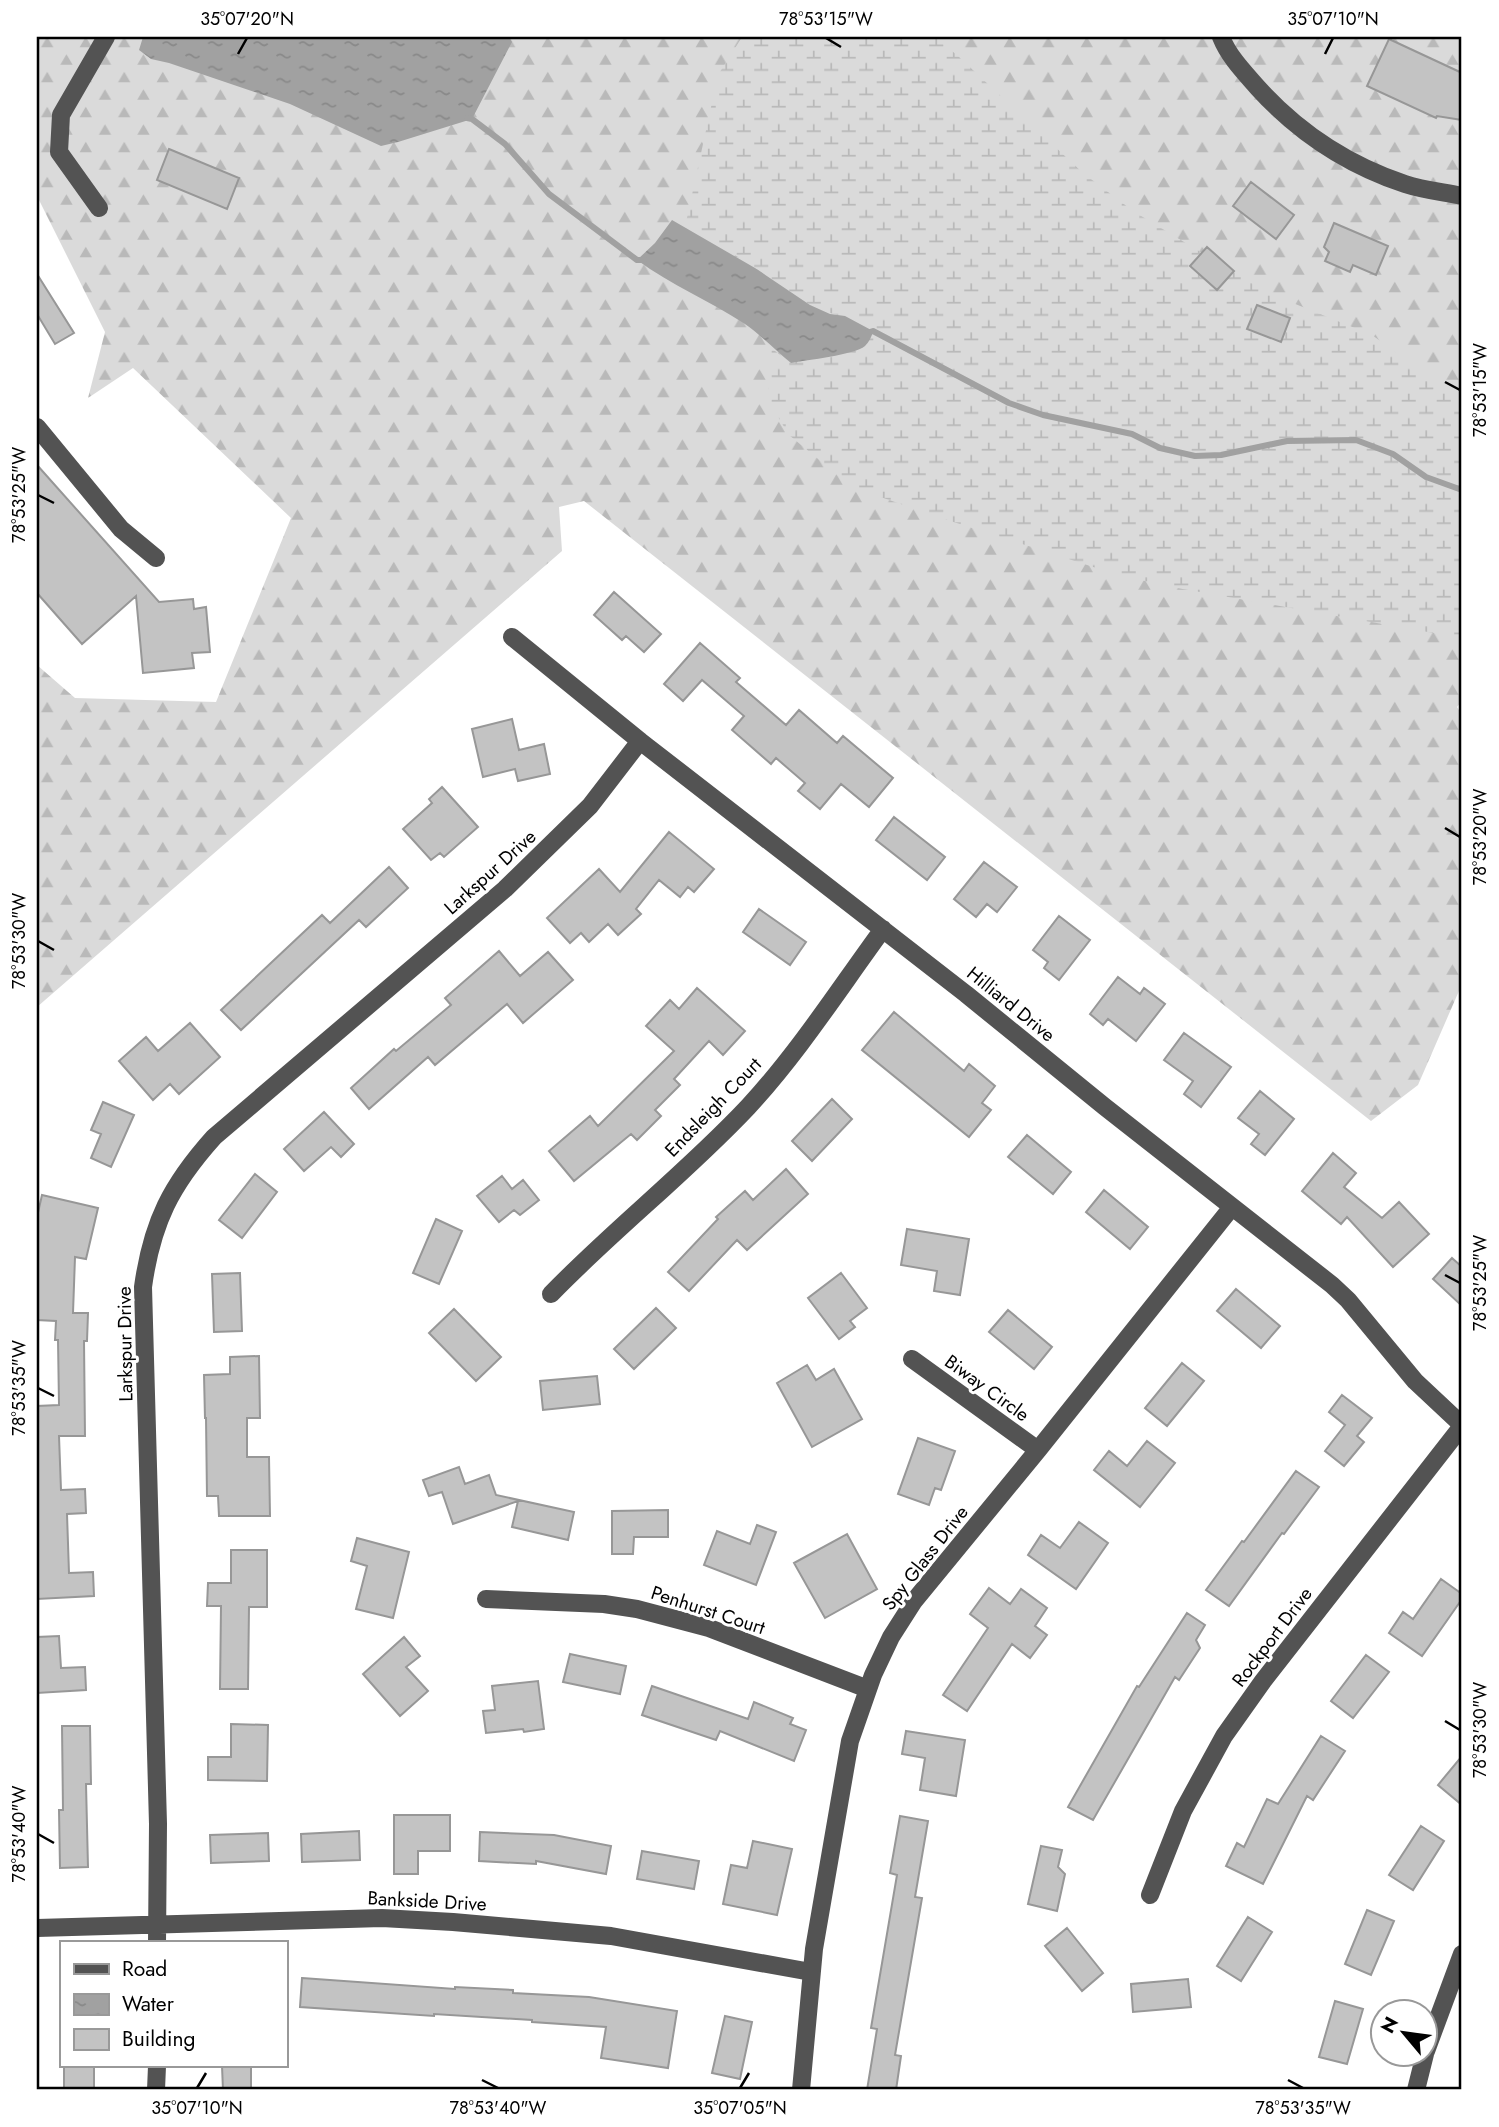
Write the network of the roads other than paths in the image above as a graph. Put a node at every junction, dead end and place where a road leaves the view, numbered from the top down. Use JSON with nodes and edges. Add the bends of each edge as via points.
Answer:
{"nodes":[{"id":1,"x":106,"y":37,"type":"edge"},
{"id":2,"x":1221,"y":37,"type":"edge"},
{"id":3,"x":1462,"y":196,"type":"edge"},
{"id":4,"x":99,"y":208,"type":"dead end"},
{"id":5,"x":37,"y":427,"type":"edge"},
{"id":6,"x":156,"y":558,"type":"dead end"},
{"id":7,"x":512,"y":637,"type":"dead end"},
{"id":8,"x":640,"y":741,"type":"junction"},
{"id":9,"x":883,"y":929,"type":"junction"},
{"id":10,"x":1232,"y":1208,"type":"junction"},
{"id":11,"x":551,"y":1294,"type":"dead end"},
{"id":12,"x":912,"y":1359,"type":"dead end"},
{"id":13,"x":1462,"y":1425,"type":"edge"},
{"id":14,"x":1038,"y":1450,"type":"junction"},
{"id":15,"x":486,"y":1598,"type":"dead end"},
{"id":16,"x":868,"y":1689,"type":"junction"},
{"id":17,"x":1150,"y":1895,"type":"dead end"},
{"id":18,"x":157,"y":1925,"type":"junction"},
{"id":19,"x":37,"y":1928,"type":"edge"},
{"id":20,"x":157,"y":1941,"type":"edge"},
{"id":21,"x":1462,"y":1954,"type":"edge"},
{"id":22,"x":811,"y":1972,"type":"junction"},
{"id":23,"x":1440,"y":2012,"type":"edge"},
{"id":24,"x":157,"y":2068,"type":"edge"},
{"id":25,"x":1421,"y":2068,"type":"edge"},
{"id":26,"x":156,"y":2090,"type":"edge"},
{"id":27,"x":801,"y":2090,"type":"edge"},
{"id":28,"x":1416,"y":2090,"type":"edge"}],
"edges":[{"from":1,"to":4,"type":"street","via":[[61,115],[59,152]]},
{"from":2,"to":3,"type":"street","via":[[1226,50],[1278,110],[1343,157],[1408,185]]},
{"from":5,"to":6,"type":"street","via":[[121,529]]},
{"from":7,"to":8,"type":"street","name":"Hilliard Drive"},
{"from":8,"to":9,"type":"street","name":"Hilliard Drive"},
{"from":8,"to":18,"type":"street","name":"Larkspur Drive","via":[[590,806],[505,889],[214,1137],[179,1181],[162,1214],[147,1258],[144,1287]]},
{"from":9,"to":10,"type":"street","name":"Hilliard Drive"},
{"from":9,"to":11,"type":"street","name":"Endsleigh Court","via":[[799,1045],[747,1107]]},
{"from":10,"to":13,"type":"street","name":"Hilliard Drive","via":[[1348,1300],[1415,1381]]},
{"from":10,"to":14,"type":"street","name":"Spy Glass Drive"},
{"from":12,"to":14,"type":"street","name":"Biway Circle"},
{"from":13,"to":17,"type":"street","name":"Rockport Drive","via":[[1224,1737],[1183,1811]]},
{"from":14,"to":16,"type":"street","name":"Spy Glass Drive","via":[[914,1601],[891,1637]]},
{"from":15,"to":16,"type":"street","name":"Penhurst Court","via":[[604,1604],[671,1617]]},
{"from":16,"to":22,"type":"street","name":"Spy Glass Drive","via":[[850,1741]]},
{"from":18,"to":19,"type":"street","name":"Bankside Drive"},
{"from":18,"to":20,"type":"street","name":"Larkspur Drive"},
{"from":18,"to":22,"type":"street","name":"Bankside Drive","via":[[382,1918],[453,1922],[611,1936]]},
{"from":21,"to":23,"type":"street"},
{"from":22,"to":27,"type":"street","name":"Spy Glass Drive"},
{"from":24,"to":26,"type":"street"},
{"from":25,"to":28,"type":"street"}]}
